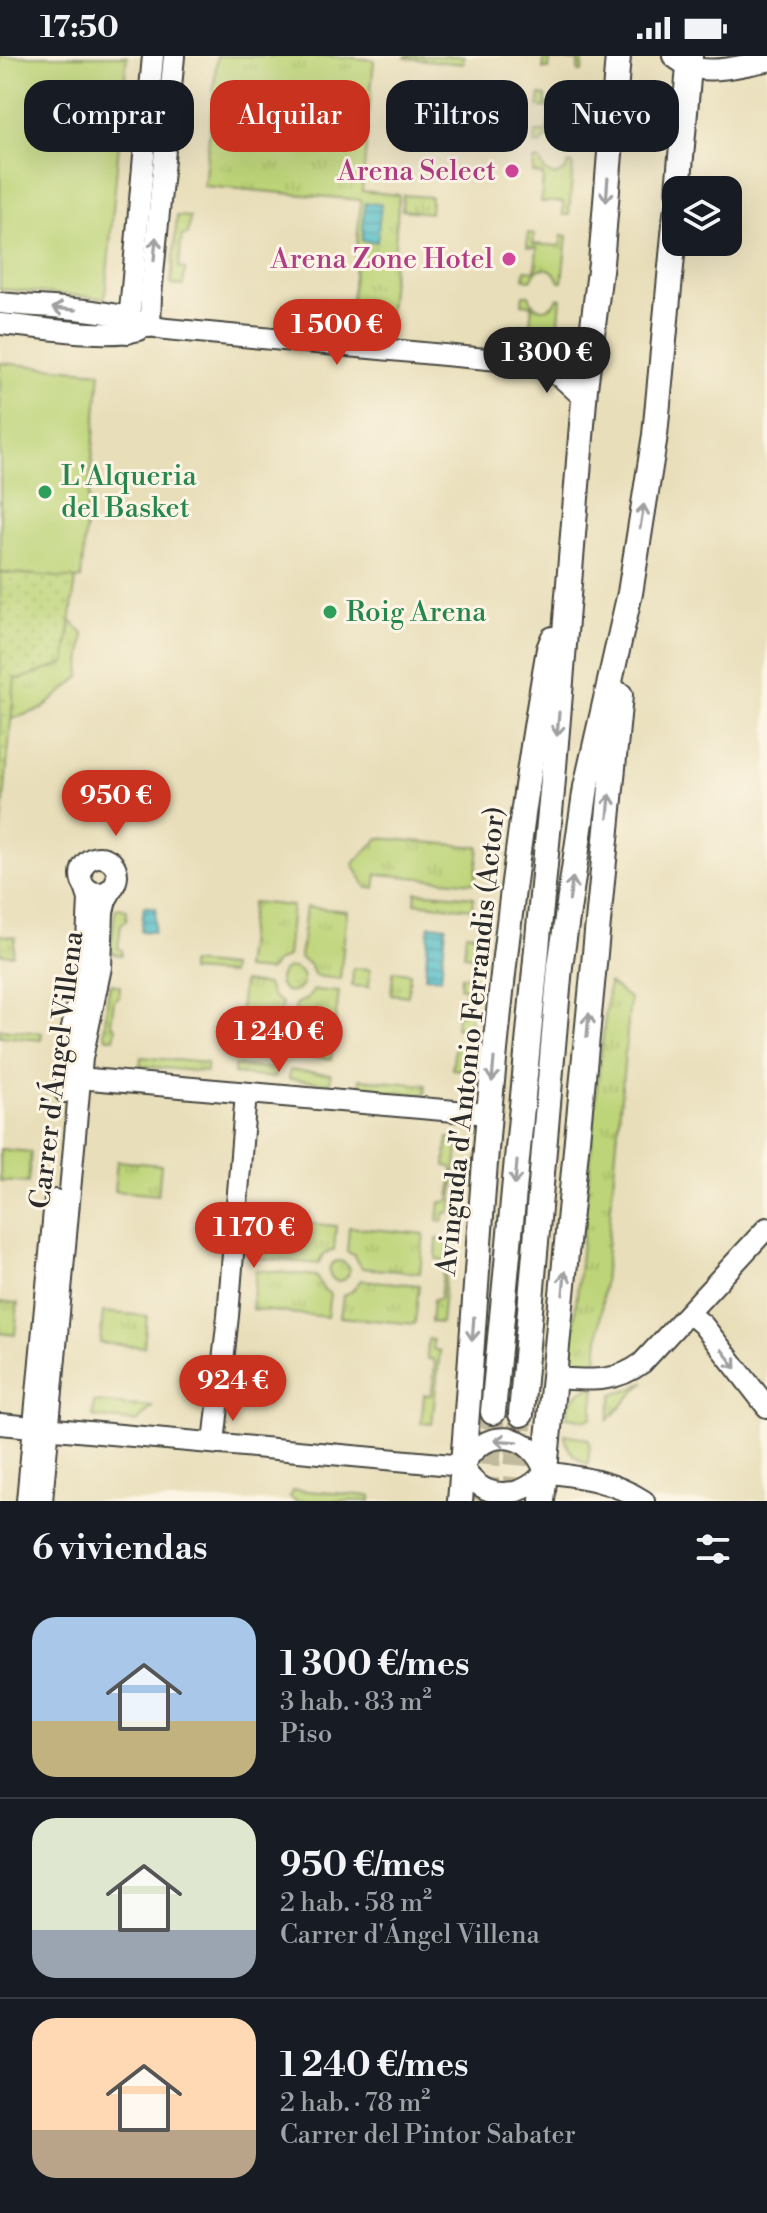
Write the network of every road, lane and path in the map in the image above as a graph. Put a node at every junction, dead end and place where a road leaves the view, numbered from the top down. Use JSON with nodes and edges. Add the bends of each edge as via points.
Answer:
{"nodes":[{"id":1,"x":153,"y":56,"type":"edge"},
{"id":2,"x":174,"y":56,"type":"edge"},
{"id":3,"x":618,"y":56,"type":"edge"},
{"id":4,"x":684,"y":60,"type":"edge"},
{"id":5,"x":767,"y":61,"type":"edge"},
{"id":6,"x":679,"y":176,"type":"edge"},
{"id":7,"x":672,"y":256,"type":"edge"},
{"id":8,"x":0,"y":303,"type":"edge"},
{"id":9,"x":0,"y":324,"type":"edge"},
{"id":10,"x":128,"y":325,"type":"junction"},
{"id":11,"x":150,"y":327,"type":"junction"},
{"id":12,"x":592,"y":331,"type":"junction"},
{"id":13,"x":529,"y":363,"type":"junction"},
{"id":14,"x":584,"y":398,"type":"junction"},
{"id":15,"x":569,"y":591,"type":"junction"},
{"id":16,"x":630,"y":593,"type":"junction"},
{"id":17,"x":114,"y":886,"type":"junction"},
{"id":18,"x":85,"y":887,"type":"junction"},
{"id":19,"x":72,"y":1078,"type":"junction"},
{"id":20,"x":246,"y":1093,"type":"junction"},
{"id":21,"x":489,"y":1114,"type":"junction"},
{"id":22,"x":767,"y":1228,"type":"edge"},
{"id":23,"x":689,"y":1313,"type":"junction"},
{"id":24,"x":554,"y":1378,"type":"junction"},
{"id":25,"x":767,"y":1407,"type":"edge"},
{"id":26,"x":493,"y":1412,"type":"tunnel mouth"},
{"id":27,"x":521,"y":1414,"type":"tunnel mouth"},
{"id":28,"x":0,"y":1424,"type":"edge"},
{"id":29,"x":42,"y":1427,"type":"junction"},
{"id":30,"x":214,"y":1443,"type":"junction"},
{"id":31,"x":463,"y":1466,"type":"junction"},
{"id":32,"x":545,"y":1472,"type":"junction"},
{"id":33,"x":27,"y":1501,"type":"edge"},
{"id":34,"x":42,"y":1501,"type":"edge"},
{"id":35,"x":460,"y":1501,"type":"edge"},
{"id":36,"x":542,"y":1501,"type":"edge"},
{"id":37,"x":644,"y":1501,"type":"edge"}],
"edges":[{"from":1,"to":10,"type":"street"},
{"from":11,"to":2,"type":"street","one_way":true},
{"from":3,"to":12,"type":"main road","name":"Avinguda d'Antonio Ferrandis (Actor)","one_way":true},
{"from":4,"to":5,"type":"street","via":[[700,71]]},
{"from":4,"to":6,"type":"main road"},
{"from":16,"to":7,"type":"main road","one_way":true,"via":[[655,435]]},
{"from":10,"to":8,"type":"street","one_way":true,"via":[[104,313]]},
{"from":9,"to":10,"type":"street","via":[[102,333]]},
{"from":10,"to":11,"type":"street"},
{"from":11,"to":13,"type":"street"},
{"from":12,"to":13,"type":"street","via":[[563,355]]},
{"from":12,"to":14,"type":"main road","name":"Avinguda d'Antonio Ferrandis (Actor)"},
{"from":13,"to":14,"type":"street","via":[[561,377]]},
{"from":14,"to":15,"type":"main road","name":"Avinguda d'Antonio Ferrandis (Actor)"},
{"from":15,"to":21,"type":"main road","name":"Avinguda d'Antonio Ferrandis (Actor)","one_way":true,"via":[[549,649],[532,749]]},
{"from":15,"to":26,"type":"main road","name":"Avinguda d'Antonio Ferrandis (Actor)","one_way":true},
{"from":24,"to":16,"type":"main road","one_way":true},
{"from":27,"to":16,"type":"main road","one_way":true,"via":[[560,966],[586,787]]},
{"from":17,"to":18,"type":"street","via":[[100,893]]},
{"from":17,"to":18,"type":"street","via":[[116,866],[98,856],[82,867]]},
{"from":17,"to":19,"type":"street","name":"Carrer d'Ángel Villena","via":[[103,912],[101,967]]},
{"from":18,"to":19,"type":"street","name":"Carrer d'Ángel Villena","via":[[86,963],[69,1042]]},
{"from":19,"to":20,"type":"street"},
{"from":19,"to":29,"type":"street","name":"Carrer d'Ángel Villena"},
{"from":20,"to":21,"type":"street"},
{"from":20,"to":30,"type":"street"},
{"from":21,"to":31,"type":"main road","name":"Avinguda d'Antonio Ferrandis (Actor)","one_way":true},
{"from":22,"to":23,"type":"street"},
{"from":23,"to":24,"type":"street","via":[[630,1371],[602,1380]]},
{"from":23,"to":25,"type":"street","one_way":true},
{"from":24,"to":32,"type":"main road"},
{"from":28,"to":29,"type":"street"},
{"from":29,"to":30,"type":"street"},
{"from":29,"to":33,"type":"street","name":"Carrer d'Ángel Villena"},
{"from":29,"to":34,"type":"street","name":"Carrer d'Ángel Villena"},
{"from":30,"to":31,"type":"street"},
{"from":31,"to":32,"type":"street","via":[[475,1485],[507,1496],[529,1489]]},
{"from":32,"to":31,"type":"street","one_way":true,"via":[[529,1447],[501,1438],[474,1450]]},
{"from":31,"to":35,"type":"main road","name":"Avinguda d'Antonio Ferrandis (Actor)"},
{"from":32,"to":36,"type":"main road"},
{"from":32,"to":37,"type":"street","via":[[592,1478]]}]}
